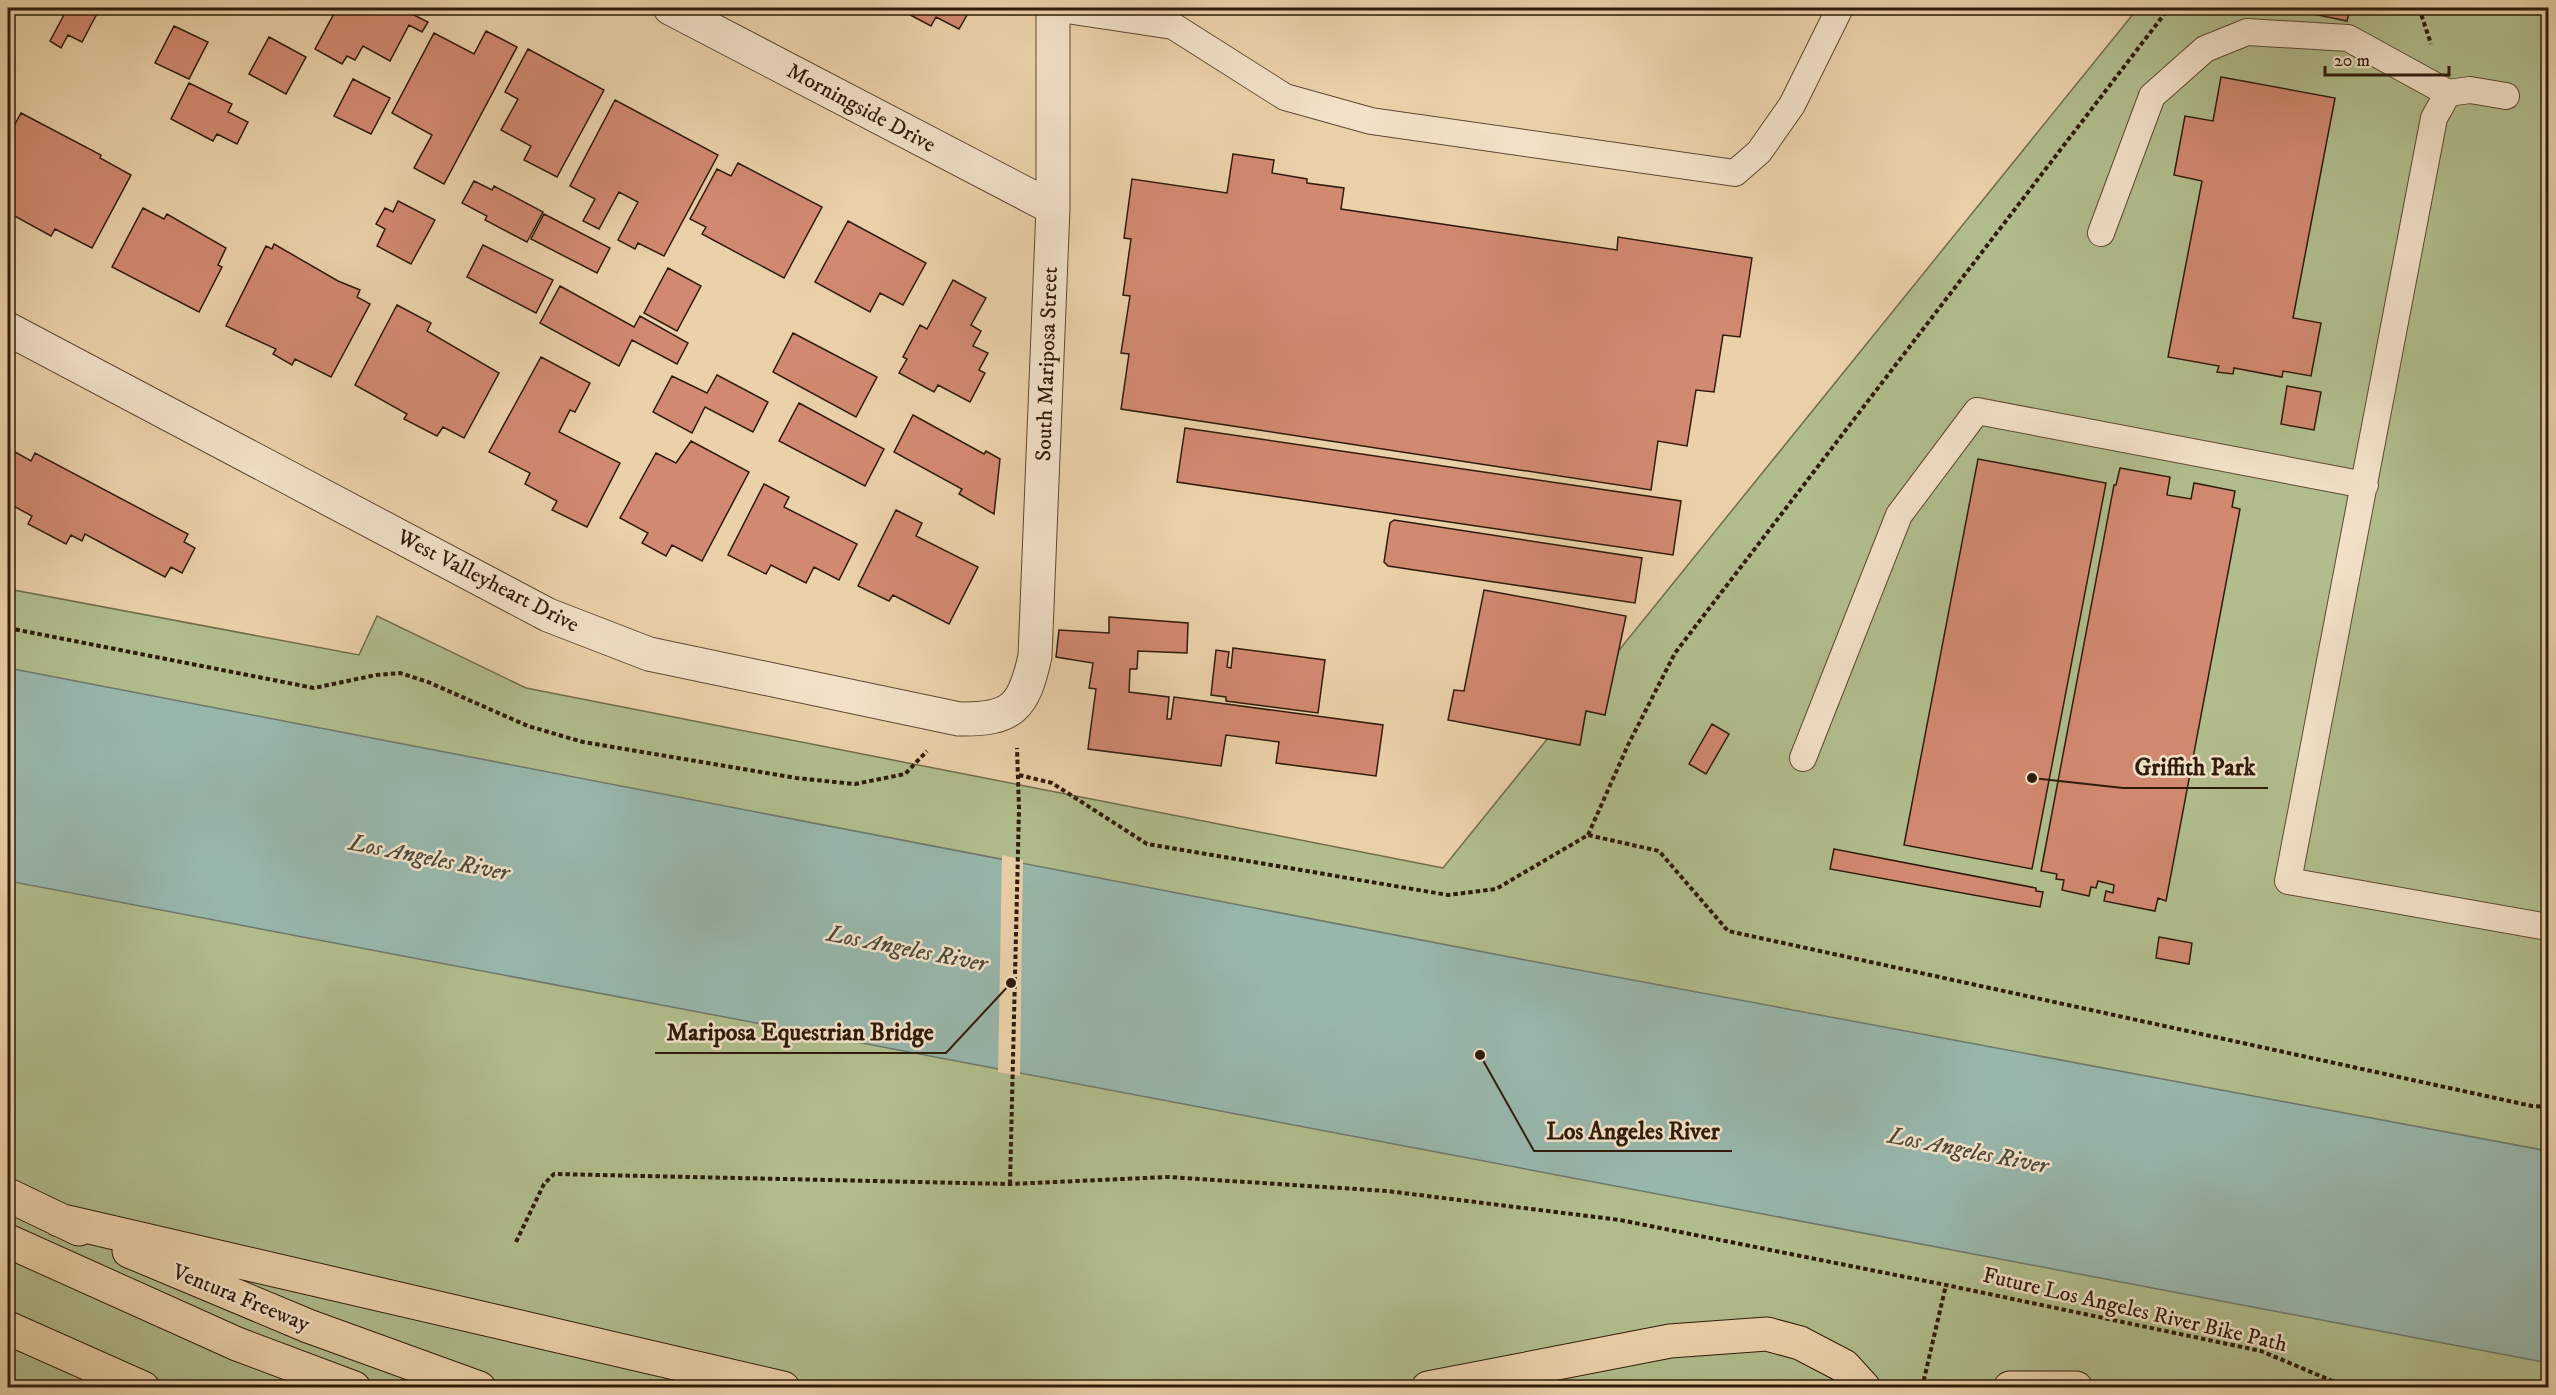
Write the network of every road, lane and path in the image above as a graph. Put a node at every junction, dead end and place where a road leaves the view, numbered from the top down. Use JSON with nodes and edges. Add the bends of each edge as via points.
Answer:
{"nodes":[{"id":1,"x":670,"y":8,"type":"edge"},
{"id":2,"x":1053,"y":8,"type":"edge"},
{"id":3,"x":1840,"y":8,"type":"edge"},
{"id":4,"x":2169,"y":8,"type":"edge"},
{"id":5,"x":1173,"y":17,"type":"edge"},
{"id":6,"x":2448,"y":93,"type":"junction"},
{"id":7,"x":2506,"y":96,"type":"dead end"},
{"id":8,"x":1053,"y":208,"type":"junction"},
{"id":9,"x":2101,"y":233,"type":"dead end"},
{"id":10,"x":8,"y":329,"type":"edge"},
{"id":11,"x":2365,"y":485,"type":"junction"},
{"id":12,"x":8,"y":628,"type":"edge"},
{"id":13,"x":1007,"y":713,"type":"junction"},
{"id":14,"x":959,"y":719,"type":"junction"},
{"id":15,"x":1803,"y":758,"type":"dead end"},
{"id":16,"x":1019,"y":775,"type":"junction"},
{"id":17,"x":1588,"y":835,"type":"junction"},
{"id":18,"x":2548,"y":927,"type":"edge"},
{"id":19,"x":2548,"y":1107,"type":"edge"},
{"id":20,"x":1011,"y":1184,"type":"junction"},
{"id":21,"x":8,"y":1195,"type":"edge"},
{"id":22,"x":59,"y":1220,"type":"junction"},
{"id":23,"x":8,"y":1241,"type":"edge"},
{"id":24,"x":516,"y":1242,"type":"dead end"},
{"id":25,"x":1946,"y":1285,"type":"junction"},
{"id":26,"x":8,"y":1328,"type":"edge"},
{"id":27,"x":143,"y":1388,"type":"edge"},
{"id":28,"x":354,"y":1388,"type":"edge"},
{"id":29,"x":479,"y":1388,"type":"edge"},
{"id":30,"x":783,"y":1388,"type":"edge"},
{"id":31,"x":1428,"y":1388,"type":"edge"},
{"id":32,"x":1864,"y":1388,"type":"edge"},
{"id":33,"x":1922,"y":1388,"type":"edge"},
{"id":34,"x":2010,"y":1388,"type":"edge"},
{"id":35,"x":2076,"y":1388,"type":"edge"},
{"id":36,"x":2349,"y":1388,"type":"edge"}],
"edges":[{"from":1,"to":8,"type":"street","name":"Morningside Drive"},
{"from":2,"to":5,"type":"lane"},
{"from":2,"to":8,"type":"street","name":"South Mariposa Street"},
{"from":3,"to":5,"type":"lane","via":[[1792,105],[1759,152],[1735,173],[1371,121],[1285,97]]},
{"from":4,"to":17,"type":"path","via":[[1675,653]]},
{"from":6,"to":7,"type":"lane","via":[[2470,90]]},
{"from":6,"to":9,"type":"lane","via":[[2348,38],[2247,32],[2205,49],[2152,96]]},
{"from":6,"to":11,"type":"lane","via":[[2434,118]]},
{"from":8,"to":13,"type":"street","name":"South Mariposa Street","via":[[1035,656],[1028,688]]},
{"from":10,"to":14,"type":"street","name":"West Valleyheart Drive","via":[[548,615],[649,654]]},
{"from":11,"to":15,"type":"lane","via":[[1977,411],[1899,515]]},
{"from":11,"to":18,"type":"lane","via":[[2288,881]]},
{"from":12,"to":14,"type":"path","via":[[314,688],[400,673],[528,726],[583,742],[855,784],[905,774]]},
{"from":13,"to":14,"type":"street","name":"West Valleyheart Drive","via":[[989,720]]},
{"from":13,"to":16,"type":"path","via":[[1019,753]]},
{"from":16,"to":17,"type":"path","via":[[1052,783],[1147,844],[1448,895],[1496,890]]},
{"from":16,"to":20,"type":"path"},
{"from":17,"to":19,"type":"path","via":[[1659,850],[1728,931]]},
{"from":20,"to":24,"type":"path","name":"Future Los Angeles River Bike Path","via":[[554,1174],[544,1184]]},
{"from":20,"to":25,"type":"path","name":"Future Los Angeles River Bike Path","via":[[1168,1177],[1387,1191],[1620,1220]]},
{"from":21,"to":22,"type":"highway","name":"Ventura Freeway"},
{"from":22,"to":29,"type":"highway","name":"Ventura Freeway","via":[[224,1293]]},
{"from":22,"to":30,"type":"highway"},
{"from":23,"to":28,"type":"highway","via":[[237,1344]]},
{"from":25,"to":33,"type":"path"},
{"from":25,"to":36,"type":"path","name":"Future Los Angeles River Bike Path","via":[[2261,1351]]},
{"from":26,"to":27,"type":"highway"},
{"from":31,"to":32,"type":"highway","via":[[1670,1341],[1767,1334],[1800,1343],[1844,1366]]},
{"from":34,"to":35,"type":"highway"}]}
